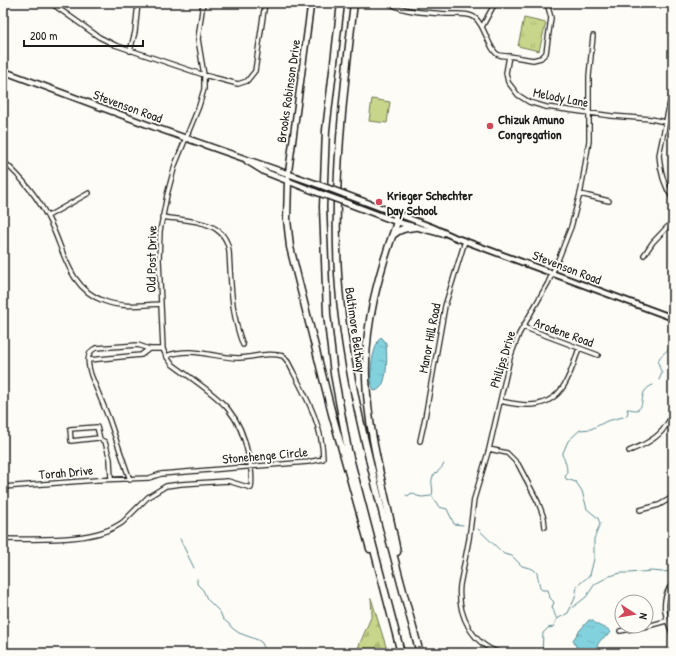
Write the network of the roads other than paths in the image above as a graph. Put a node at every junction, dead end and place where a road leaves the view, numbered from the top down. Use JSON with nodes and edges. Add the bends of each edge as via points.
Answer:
{"nodes":[{"id":1,"x":51,"y":3,"type":"edge"},
{"id":2,"x":138,"y":3,"type":"edge"},
{"id":3,"x":203,"y":3,"type":"edge"},
{"id":4,"x":265,"y":3,"type":"edge"},
{"id":5,"x":311,"y":3,"type":"edge"},
{"id":6,"x":341,"y":3,"type":"edge"},
{"id":7,"x":354,"y":3,"type":"edge"},
{"id":8,"x":390,"y":3,"type":"edge"},
{"id":9,"x":495,"y":3,"type":"edge"},
{"id":10,"x":547,"y":3,"type":"edge"},
{"id":11,"x":482,"y":27,"type":"junction"},
{"id":12,"x":593,"y":36,"type":"dead end"},
{"id":13,"x":130,"y":51,"type":"junction"},
{"id":14,"x":509,"y":56,"type":"junction"},
{"id":15,"x":3,"y":71,"type":"edge"},
{"id":16,"x":204,"y":75,"type":"junction"},
{"id":17,"x":673,"y":87,"type":"edge"},
{"id":18,"x":590,"y":113,"type":"junction"},
{"id":19,"x":665,"y":122,"type":"junction"},
{"id":20,"x":186,"y":138,"type":"junction"},
{"id":21,"x":247,"y":160,"type":"junction"},
{"id":22,"x":3,"y":161,"type":"edge"},
{"id":23,"x":288,"y":174,"type":"junction"},
{"id":24,"x":288,"y":181,"type":"junction"},
{"id":25,"x":89,"y":194,"type":"dead end"},
{"id":26,"x":580,"y":194,"type":"junction"},
{"id":27,"x":673,"y":199,"type":"edge"},
{"id":28,"x":609,"y":201,"type":"dead end"},
{"id":29,"x":395,"y":213,"type":"junction"},
{"id":30,"x":48,"y":216,"type":"junction"},
{"id":31,"x":162,"y":217,"type":"junction"},
{"id":32,"x":673,"y":221,"type":"edge"},
{"id":33,"x":397,"y":222,"type":"junction"},
{"id":34,"x":415,"y":227,"type":"junction"},
{"id":35,"x":391,"y":236,"type":"junction"},
{"id":36,"x":454,"y":237,"type":"junction"},
{"id":37,"x":466,"y":241,"type":"junction"},
{"id":38,"x":644,"y":255,"type":"dead end"},
{"id":39,"x":552,"y":274,"type":"junction"},
{"id":40,"x":161,"y":304,"type":"junction"},
{"id":41,"x":673,"y":318,"type":"edge"},
{"id":42,"x":523,"y":327,"type":"junction"},
{"id":43,"x":243,"y":345,"type":"dead end"},
{"id":44,"x":579,"y":348,"type":"junction"},
{"id":45,"x":149,"y":349,"type":"junction"},
{"id":46,"x":163,"y":349,"type":"junction"},
{"id":47,"x":598,"y":355,"type":"dead end"},
{"id":48,"x":166,"y":356,"type":"junction"},
{"id":49,"x":88,"y":360,"type":"junction"},
{"id":50,"x":500,"y":401,"type":"junction"},
{"id":51,"x":673,"y":416,"type":"edge"},
{"id":52,"x":100,"y":439,"type":"junction"},
{"id":53,"x":420,"y":441,"type":"dead end"},
{"id":54,"x":489,"y":449,"type":"junction"},
{"id":55,"x":629,"y":451,"type":"dead end"},
{"id":56,"x":251,"y":467,"type":"junction"},
{"id":57,"x":111,"y":479,"type":"junction"},
{"id":58,"x":130,"y":480,"type":"junction"},
{"id":59,"x":3,"y":487,"type":"edge"},
{"id":60,"x":673,"y":497,"type":"edge"},
{"id":61,"x":640,"y":510,"type":"dead end"},
{"id":62,"x":545,"y":527,"type":"dead end"},
{"id":63,"x":3,"y":540,"type":"edge"},
{"id":64,"x":673,"y":583,"type":"edge"},
{"id":65,"x":407,"y":608,"type":"junction"},
{"id":66,"x":666,"y":621,"type":"junction"},
{"id":67,"x":654,"y":624,"type":"edge"},
{"id":68,"x":396,"y":631,"type":"junction"},
{"id":69,"x":673,"y":635,"type":"edge"},
{"id":70,"x":487,"y":648,"type":"junction"},
{"id":71,"x":401,"y":653,"type":"edge"},
{"id":72,"x":420,"y":653,"type":"edge"},
{"id":73,"x":485,"y":653,"type":"edge"},
{"id":74,"x":501,"y":653,"type":"edge"}],
"edges":[{"from":1,"to":13,"type":"street","via":[[107,42]]},
{"from":2,"to":13,"type":"street"},
{"from":3,"to":16,"type":"street","name":"Old Post Drive","via":[[198,39]]},
{"from":4,"to":16,"type":"street","via":[[254,74],[247,81],[238,84]]},
{"from":5,"to":23,"type":"main road","name":"Brooks Robinson Drive"},
{"from":6,"to":68,"type":"highway","name":"Baltimore Beltway","via":[[326,130],[323,208],[327,314],[334,374],[348,450]]},
{"from":7,"to":65,"type":"highway","name":"Baltimore Beltway","via":[[337,172],[338,276],[356,405]]},
{"from":8,"to":11,"type":"street","via":[[400,8],[472,16]]},
{"from":9,"to":11,"type":"street"},
{"from":10,"to":14,"type":"street","via":[[551,18],[546,53],[541,58],[533,60]]},
{"from":11,"to":14,"type":"street","via":[[495,52]]},
{"from":12,"to":18,"type":"street","name":"Philips Drive","via":[[589,76]]},
{"from":13,"to":16,"type":"street"},
{"from":14,"to":18,"type":"street","name":"Melody Lane","via":[[506,73],[508,82],[518,95],[542,106]]},
{"from":15,"to":20,"type":"main road","name":"Stevenson Road"},
{"from":16,"to":20,"type":"street","name":"Old Post Drive","via":[[202,97]]},
{"from":17,"to":19,"type":"street"},
{"from":18,"to":19,"type":"street","name":"Melody Lane"},
{"from":18,"to":26,"type":"street","name":"Philips Drive","via":[[588,151]]},
{"from":19,"to":27,"type":"street","via":[[660,161],[666,187]]},
{"from":20,"to":21,"type":"main road","name":"Stevenson Road"},
{"from":20,"to":31,"type":"street","name":"Old Post Drive","via":[[171,180]]},
{"from":21,"to":23,"type":"main road","name":"Stevenson Road"},
{"from":21,"to":24,"type":"main road","name":"Stevenson Road","via":[[266,172]]},
{"from":22,"to":30,"type":"street","via":[[30,189]]},
{"from":23,"to":24,"type":"main road","name":"Brooks Robinson Drive"},
{"from":23,"to":29,"type":"main road","name":"Stevenson Road","bridge":true},
{"from":24,"to":33,"type":"main road","name":"Stevenson Road","bridge":true},
{"from":24,"to":68,"type":"highway","via":[[287,220],[294,267],[353,491],[391,623]]},
{"from":25,"to":30,"type":"street"},
{"from":26,"to":28,"type":"street"},
{"from":26,"to":39,"type":"street","name":"Philips Drive","via":[[571,227]]},
{"from":29,"to":33,"type":"highway"},
{"from":29,"to":36,"type":"street","name":"Stevenson Road"},
{"from":30,"to":40,"type":"street","via":[[72,274],[90,294],[117,305]]},
{"from":31,"to":40,"type":"street","name":"Old Post Drive","via":[[159,260]]},
{"from":31,"to":43,"type":"street","via":[[206,224],[216,228],[224,236],[230,251],[234,316]]},
{"from":32,"to":38,"type":"street"},
{"from":33,"to":34,"type":"street","name":"Stevenson Road"},
{"from":33,"to":35,"type":"highway"},
{"from":34,"to":35,"type":"highway","via":[[400,230]]},
{"from":34,"to":36,"type":"street","name":"Stevenson Road"},
{"from":35,"to":65,"type":"highway","via":[[372,305],[367,341],[366,378],[376,453]]},
{"from":36,"to":37,"type":"street","name":"Stevenson Road"},
{"from":37,"to":39,"type":"street","name":"Stevenson Road"},
{"from":37,"to":53,"type":"street","name":"Manor Hill Road","via":[[445,306]]},
{"from":39,"to":41,"type":"street","name":"Stevenson Road"},
{"from":39,"to":42,"type":"street","name":"Philips Drive"},
{"from":40,"to":46,"type":"street","name":"Old Post Drive"},
{"from":42,"to":44,"type":"street","name":"Arodene Road"},
{"from":42,"to":50,"type":"street","name":"Philips Drive","via":[[510,358]]},
{"from":44,"to":47,"type":"street","name":"Arodene Road"},
{"from":44,"to":50,"type":"street","via":[[566,385],[552,398],[542,403],[527,405]]},
{"from":45,"to":46,"type":"street"},
{"from":45,"to":49,"type":"street","via":[[141,355]]},
{"from":45,"to":49,"type":"street","via":[[138,345],[96,348],[89,352]]},
{"from":46,"to":48,"type":"street","name":"Old Post Drive"},
{"from":48,"to":56,"type":"street","name":"Old Post Drive","via":[[172,364],[228,409],[242,436]]},
{"from":48,"to":56,"type":"street","name":"Stonehenge Circle","via":[[190,351],[235,358],[272,354],[286,358],[314,413],[323,459]]},
{"from":49,"to":58,"type":"street","via":[[90,375],[109,419]]},
{"from":50,"to":54,"type":"street","name":"Philips Drive"},
{"from":51,"to":55,"type":"street","via":[[653,439]]},
{"from":52,"to":52,"type":"street","via":[[71,441],[70,429],[97,427]]},
{"from":52,"to":57,"type":"street","via":[[105,442],[110,459]]},
{"from":54,"to":62,"type":"street","via":[[507,453],[518,464],[538,502]]},
{"from":54,"to":70,"type":"street","name":"Philips Drive","via":[[474,499],[459,592],[468,627]]},
{"from":56,"to":58,"type":"street","name":"Stonehenge Circle","via":[[161,474]]},
{"from":56,"to":63,"type":"street","name":"Old Post Drive","via":[[251,488],[228,481],[173,485],[154,492],[117,527],[103,533]]},
{"from":57,"to":58,"type":"street","name":"Torah Drive"},
{"from":57,"to":59,"type":"street","name":"Torah Drive"},
{"from":60,"to":61,"type":"street","via":[[659,505]]},
{"from":64,"to":66,"type":"street","via":[[665,599]]},
{"from":65,"to":72,"type":"highway","name":"Baltimore Beltway"},
{"from":66,"to":67,"type":"street"},
{"from":66,"to":69,"type":"street"},
{"from":68,"to":71,"type":"highway","name":"Baltimore Beltway"},
{"from":70,"to":73,"type":"street"},
{"from":70,"to":74,"type":"street","name":"Philips Drive"}]}
